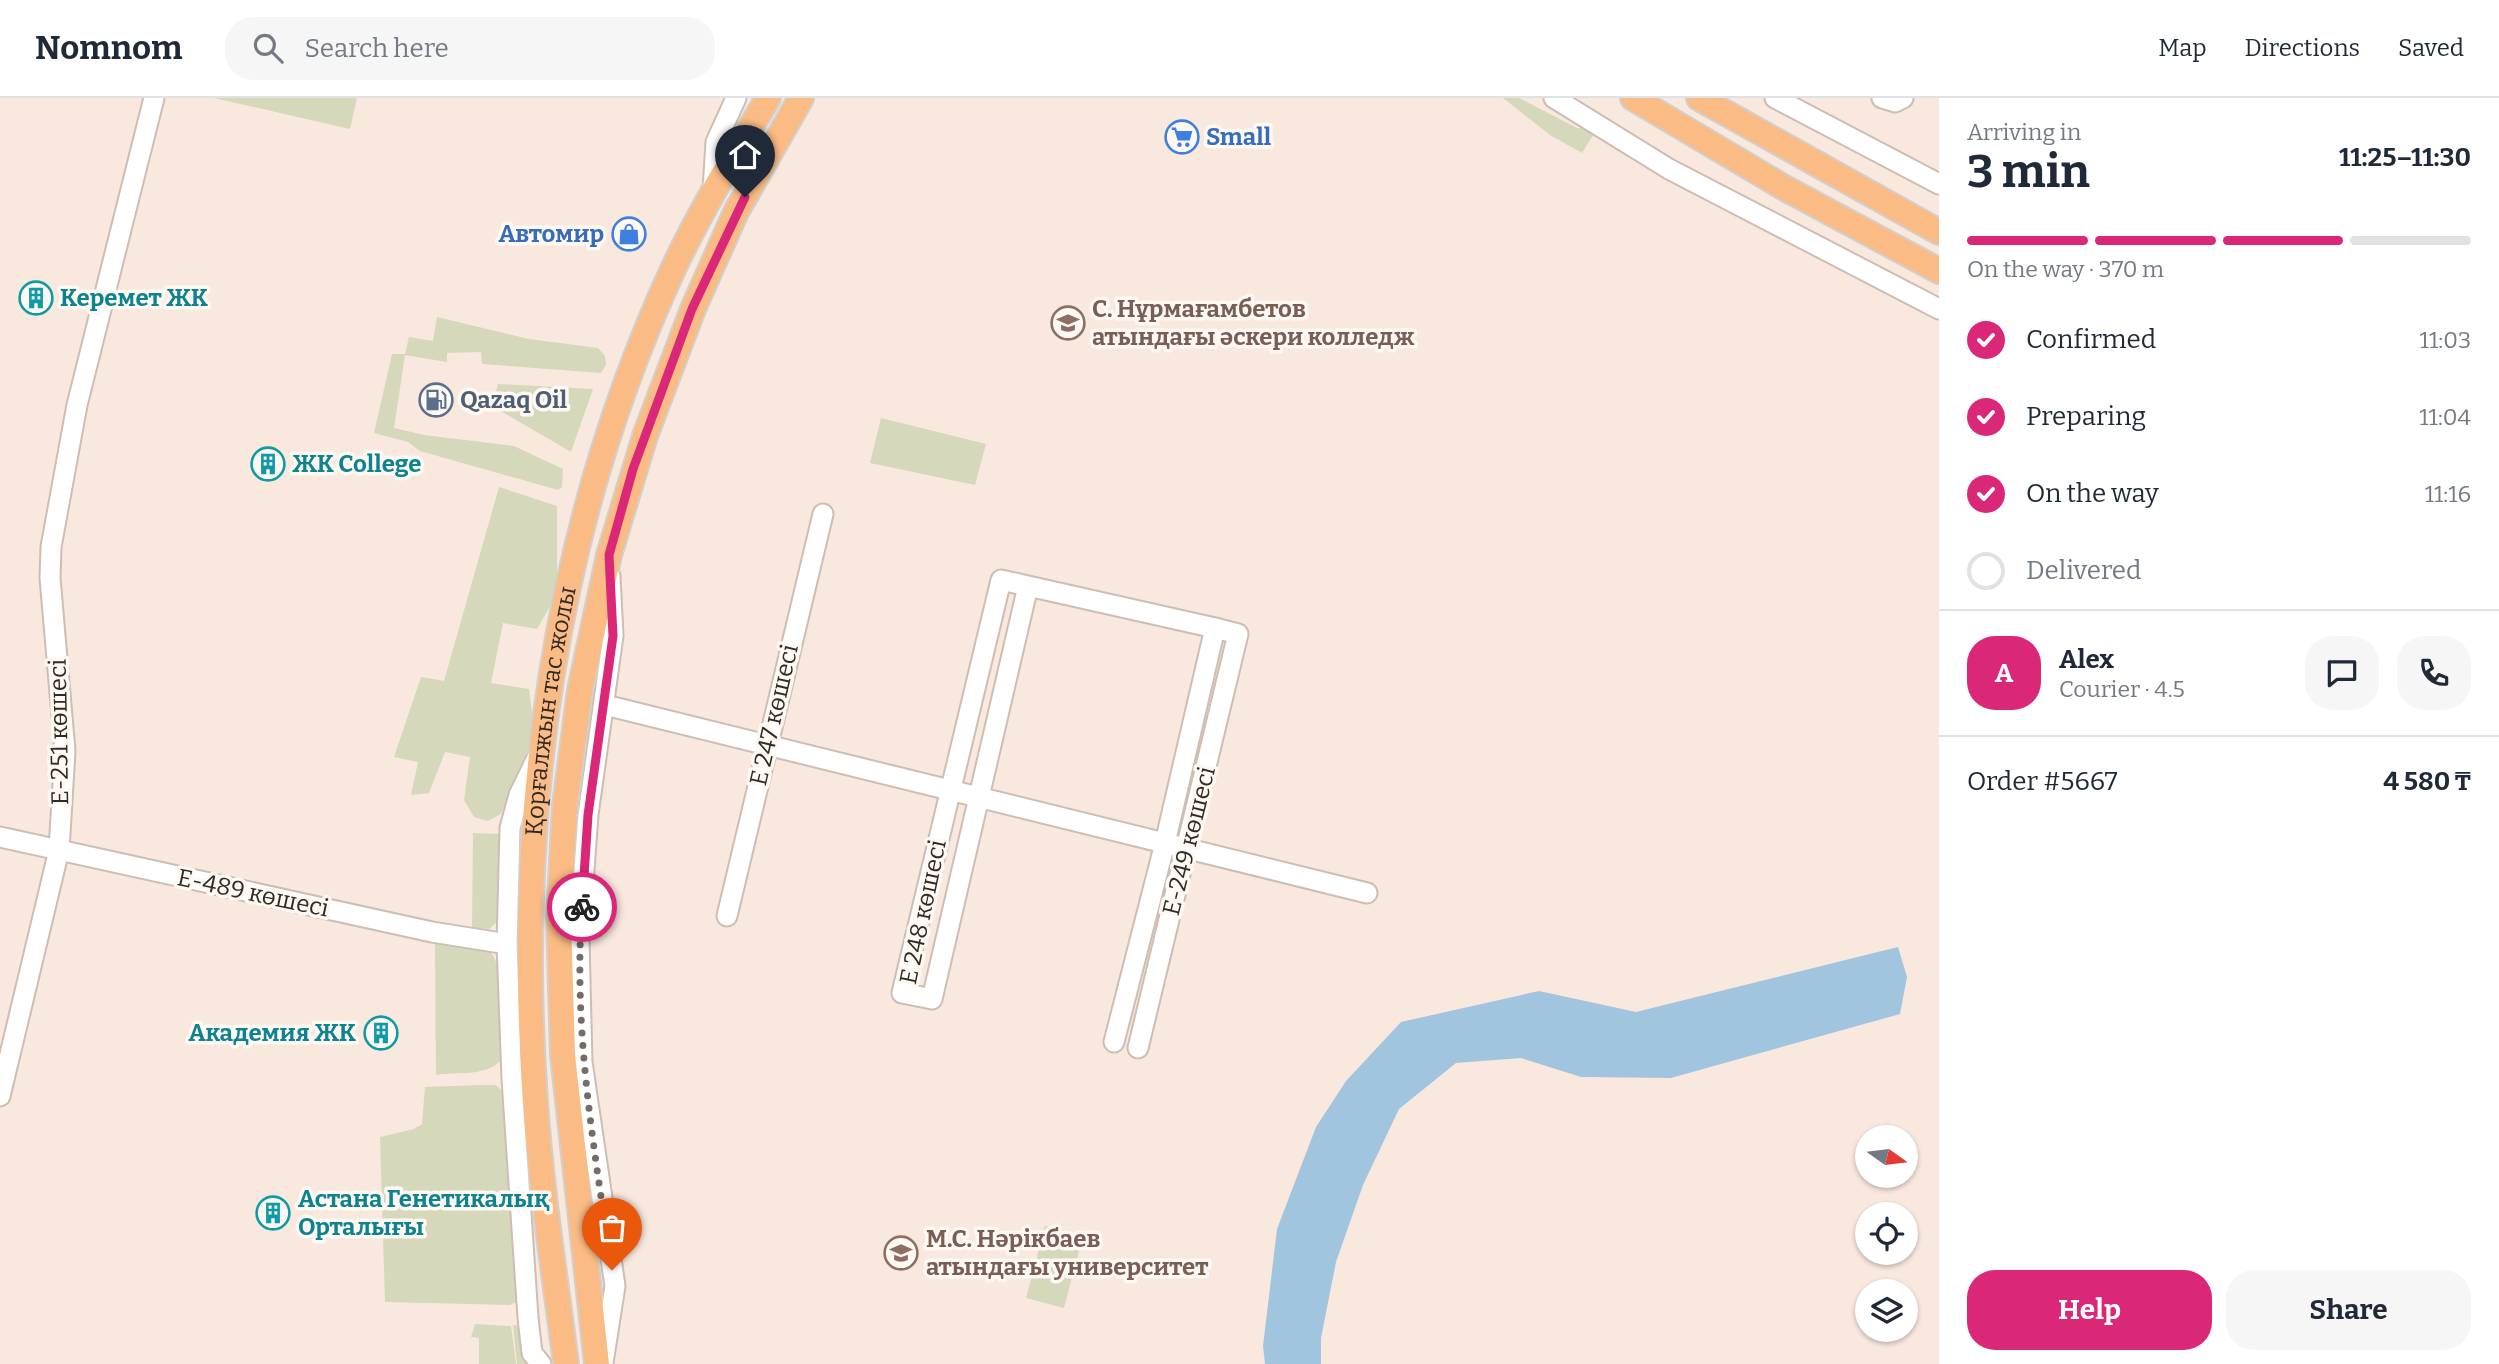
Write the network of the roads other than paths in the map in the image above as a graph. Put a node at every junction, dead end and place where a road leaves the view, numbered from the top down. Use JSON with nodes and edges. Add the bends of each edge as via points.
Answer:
{"nodes":[{"id":1,"x":154,"y":98,"type":"edge"},
{"id":2,"x":736,"y":98,"type":"edge"},
{"id":3,"x":768,"y":98,"type":"edge"},
{"id":4,"x":800,"y":98,"type":"edge"},
{"id":5,"x":1554,"y":98,"type":"edge"},
{"id":6,"x":1633,"y":98,"type":"edge"},
{"id":7,"x":1699,"y":98,"type":"edge"},
{"id":8,"x":1775,"y":98,"type":"edge"},
{"id":9,"x":1882,"y":98,"type":"edge"},
{"id":10,"x":1903,"y":98,"type":"edge"},
{"id":11,"x":1939,"y":184,"type":"edge"},
{"id":12,"x":712,"y":194,"type":"junction"},
{"id":13,"x":1939,"y":232,"type":"edge"},
{"id":14,"x":1939,"y":271,"type":"edge"},
{"id":15,"x":1939,"y":309,"type":"edge"},
{"id":16,"x":822,"y":514,"type":"dead end"},
{"id":17,"x":609,"y":555,"type":"junction"},
{"id":18,"x":1028,"y":586,"type":"junction"},
{"id":19,"x":1215,"y":628,"type":"junction"},
{"id":20,"x":1238,"y":634,"type":"joint"},
{"id":21,"x":605,"y":705,"type":"junction"},
{"id":22,"x":767,"y":745,"type":"junction"},
{"id":23,"x":539,"y":754,"type":"junction"},
{"id":24,"x":950,"y":790,"type":"junction"},
{"id":25,"x":981,"y":797,"type":"junction"},
{"id":26,"x":0,"y":837,"type":"edge"},
{"id":27,"x":1165,"y":842,"type":"junction"},
{"id":28,"x":1187,"y":848,"type":"junction"},
{"id":29,"x":59,"y":850,"type":"junction"},
{"id":30,"x":1367,"y":893,"type":"dead end"},
{"id":31,"x":727,"y":916,"type":"dead end"},
{"id":32,"x":508,"y":944,"type":"junction"},
{"id":33,"x":1114,"y":1042,"type":"dead end"},
{"id":34,"x":1138,"y":1048,"type":"dead end"},
{"id":35,"x":0,"y":1096,"type":"edge"},
{"id":36,"x":541,"y":1364,"type":"edge"},
{"id":37,"x":566,"y":1364,"type":"edge"},
{"id":38,"x":597,"y":1364,"type":"edge"},
{"id":39,"x":603,"y":1364,"type":"edge"}],
"edges":[{"from":1,"to":29,"type":"street","name":"Е-251 көшесі","via":[[77,405],[51,547],[65,751]]},
{"from":2,"to":12,"type":"street","via":[[716,142]]},
{"from":3,"to":12,"type":"main road","name":"Қорғалжын тас жолы"},
{"from":4,"to":17,"type":"main road","name":"Қорғалжын тас жолы","via":[[736,212],[692,309],[633,469]]},
{"from":5,"to":15,"type":"street","via":[[1669,169]]},
{"from":6,"to":14,"type":"main road","via":[[1783,187]]},
{"from":7,"to":13,"type":"main road"},
{"from":8,"to":11,"type":"street"},
{"from":9,"to":10,"type":"street","via":[[1895,102]]},
{"from":12,"to":23,"type":"main road","name":"Қорғалжын тас жолы","via":[[675,266],[598,471],[563,600]]},
{"from":16,"to":22,"type":"street","name":"Е 247 көшесі"},
{"from":17,"to":21,"type":"street","via":[[613,636]]},
{"from":17,"to":38,"type":"main road","name":"Қорғалжын тас жолы","via":[[580,690],[565,805],[559,919],[563,1055]]},
{"from":18,"to":19,"type":"street","name":"Е 248 көшесі"},
{"from":18,"to":24,"type":"street","name":"Е 248 көшесі","via":[[1001,580]]},
{"from":18,"to":25,"type":"street","name":"Е 248 көшесі"},
{"from":19,"to":20,"type":"street","name":"Е 248 көшесі"},
{"from":19,"to":27,"type":"street"},
{"from":20,"to":28,"type":"street","name":"Е-249 көшесі"},
{"from":21,"to":22,"type":"street"},
{"from":21,"to":39,"type":"street","via":[[588,815],[579,939],[582,1062],[615,1286]]},
{"from":22,"to":24,"type":"street"},
{"from":22,"to":31,"type":"street","name":"Е 247 көшесі"},
{"from":23,"to":32,"type":"street","via":[[519,795],[510,828]]},
{"from":23,"to":37,"type":"main road","name":"Қорғалжын тас жолы","via":[[529,924],[535,1103]]},
{"from":24,"to":25,"type":"street"},
{"from":24,"to":25,"type":"street","name":"Е 248 көшесі","via":[[902,993],[932,999]]},
{"from":25,"to":27,"type":"street"},
{"from":26,"to":29,"type":"street","name":"Е-489 көшесі"},
{"from":27,"to":28,"type":"street"},
{"from":27,"to":33,"type":"street"},
{"from":28,"to":30,"type":"street"},
{"from":28,"to":34,"type":"street","name":"Е-249 көшесі"},
{"from":29,"to":32,"type":"street","name":"Е-489 көшесі","via":[[432,932]]},
{"from":29,"to":35,"type":"street","name":"Е-251 көшесі"},
{"from":32,"to":36,"type":"street","via":[[528,1318],[532,1353]]}]}
